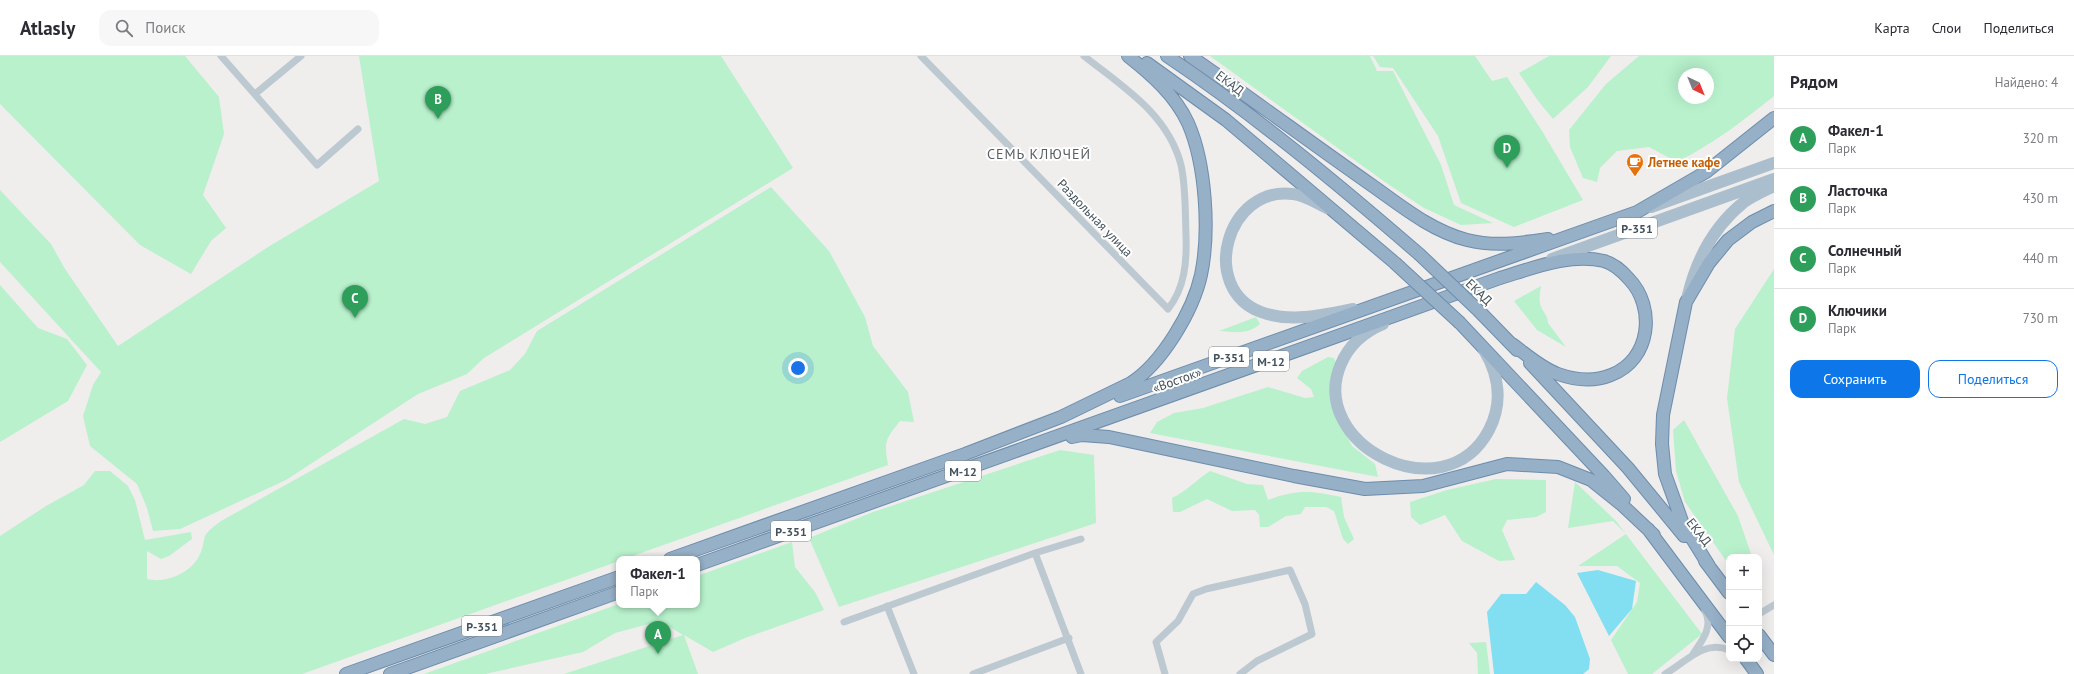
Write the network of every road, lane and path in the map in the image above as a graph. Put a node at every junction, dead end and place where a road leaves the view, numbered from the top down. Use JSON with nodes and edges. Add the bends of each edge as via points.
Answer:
{"nodes":[{"id":1,"x":221,"y":56,"type":"edge"},
{"id":2,"x":301,"y":56,"type":"edge"},
{"id":3,"x":921,"y":56,"type":"edge"},
{"id":4,"x":1084,"y":56,"type":"edge"},
{"id":5,"x":1128,"y":56,"type":"edge"},
{"id":6,"x":1135,"y":56,"type":"edge"},
{"id":7,"x":1166,"y":56,"type":"edge"},
{"id":8,"x":1190,"y":56,"type":"edge"},
{"id":9,"x":255,"y":94,"type":"junction"},
{"id":10,"x":1774,"y":118,"type":"edge"},
{"id":11,"x":358,"y":129,"type":"dead end"},
{"id":12,"x":1774,"y":163,"type":"edge"},
{"id":13,"x":1774,"y":179,"type":"edge"},
{"id":14,"x":1774,"y":186,"type":"edge"},
{"id":15,"x":1774,"y":211,"type":"edge"},
{"id":16,"x":1637,"y":212,"type":"junction"},
{"id":17,"x":1338,"y":214,"type":"junction"},
{"id":18,"x":1577,"y":234,"type":"junction"},
{"id":19,"x":1500,"y":278,"type":"junction"},
{"id":20,"x":1397,"y":296,"type":"junction"},
{"id":21,"x":1686,"y":302,"type":"junction"},
{"id":22,"x":1412,"y":310,"type":"junction"},
{"id":23,"x":1471,"y":333,"type":"junction"},
{"id":24,"x":1512,"y":344,"type":"junction"},
{"id":25,"x":1061,"y":417,"type":"junction"},
{"id":26,"x":1041,"y":443,"type":"junction"},
{"id":27,"x":880,"y":484,"type":"joint"},
{"id":28,"x":885,"y":498,"type":"joint"},
{"id":29,"x":1654,"y":535,"type":"junction"},
{"id":30,"x":1081,"y":539,"type":"dead end"},
{"id":31,"x":1035,"y":553,"type":"junction"},
{"id":32,"x":678,"y":556,"type":"edge"},
{"id":33,"x":700,"y":564,"type":"edge"},
{"id":34,"x":1709,"y":566,"type":"junction"},
{"id":35,"x":1677,"y":567,"type":"junction"},
{"id":36,"x":616,"y":578,"type":"edge"},
{"id":37,"x":1726,"y":590,"type":"edge"},
{"id":38,"x":616,"y":593,"type":"edge"},
{"id":39,"x":1774,"y":605,"type":"edge"},
{"id":40,"x":887,"y":606,"type":"junction"},
{"id":41,"x":1762,"y":612,"type":"edge"},
{"id":42,"x":844,"y":622,"type":"dead end"},
{"id":43,"x":1726,"y":633,"type":"edge"},
{"id":44,"x":1069,"y":638,"type":"junction"},
{"id":45,"x":1762,"y":639,"type":"edge"},
{"id":46,"x":1726,"y":649,"type":"edge"},
{"id":47,"x":1693,"y":654,"type":"junction"},
{"id":48,"x":1774,"y":656,"type":"edge"},
{"id":49,"x":1742,"y":662,"type":"edge"},
{"id":50,"x":1748,"y":662,"type":"edge"},
{"id":51,"x":994,"y":670,"type":"edge"},
{"id":52,"x":346,"y":674,"type":"edge"},
{"id":53,"x":390,"y":674,"type":"edge"},
{"id":54,"x":914,"y":674,"type":"edge"},
{"id":55,"x":973,"y":674,"type":"edge"},
{"id":56,"x":1081,"y":674,"type":"edge"},
{"id":57,"x":1165,"y":674,"type":"edge"},
{"id":58,"x":1240,"y":674,"type":"edge"},
{"id":59,"x":1665,"y":674,"type":"edge"},
{"id":60,"x":1752,"y":674,"type":"edge"},
{"id":61,"x":1757,"y":674,"type":"edge"}],
"edges":[{"from":1,"to":9,"type":"street"},
{"from":2,"to":9,"type":"street"},
{"from":3,"to":4,"type":"street","name":"Раздольная улица","via":[[1168,309],[1177,299],[1184,274],[1185,194],[1181,165],[1165,129],[1144,103]]},
{"from":5,"to":25,"type":"highway","name":"«Восток»","via":[[1151,74],[1174,100],[1188,122],[1196,145],[1203,180],[1205,229],[1201,276],[1184,319],[1160,356],[1140,377]]},
{"from":6,"to":17,"type":"highway","via":[[1226,120]]},
{"from":7,"to":24,"type":"highway","name":"ЕКАД","bridge":true,"via":[[1204,81],[1370,212],[1419,254]]},
{"from":8,"to":18,"type":"highway","via":[[1410,212],[1445,232],[1466,240],[1490,244],[1512,244]]},
{"from":9,"to":11,"type":"street","via":[[317,165]]},
{"from":10,"to":16,"type":"highway","via":[[1706,172]]},
{"from":12,"to":16,"type":"main road","number":"Р-351"},
{"from":13,"to":19,"type":"main road","number":"Р-351"},
{"from":14,"to":21,"type":"main road","via":[[1745,202],[1720,225],[1693,275]]},
{"from":15,"to":21,"type":"highway","via":[[1752,222],[1728,240],[1709,263]]},
{"from":16,"to":18,"type":"highway","number":"Р-351"},
{"from":17,"to":20,"type":"main road","via":[[1314,201],[1292,194],[1270,196],[1249,208],[1230,231],[1225,250],[1228,274],[1239,296],[1259,311],[1290,317],[1335,313]]},
{"from":17,"to":23,"type":"highway","bridge":true},
{"from":18,"to":20,"type":"highway","number":"Р-351"},
{"from":19,"to":22,"type":"highway","name":"«Восток»","number":"М-12"},
{"from":19,"to":24,"type":"highway","name":"«Восток»","via":[[1543,265],[1591,259],[1606,262],[1623,272],[1637,287],[1645,305],[1647,320],[1643,341],[1624,368],[1612,375],[1583,380],[1556,374]]},
{"from":20,"to":25,"type":"highway","number":"Р-351"},
{"from":21,"to":34,"type":"highway","via":[[1663,415],[1662,444],[1665,474],[1673,499],[1684,524]]},
{"from":22,"to":23,"type":"main road","via":[[1377,327],[1351,346],[1338,371],[1336,382],[1339,410],[1349,431],[1366,447],[1396,463],[1428,470],[1450,465],[1473,451],[1486,435],[1497,407],[1497,383],[1487,356]]},
{"from":22,"to":26,"type":"highway","name":"«Восток»","number":"М-12"},
{"from":23,"to":29,"type":"highway","via":[[1604,476]]},
{"from":24,"to":34,"type":"highway","name":"ЕКАД","via":[[1628,468]]},
{"from":25,"to":27,"type":"highway","name":"«Восток»","number":"М-12"},
{"from":26,"to":28,"type":"highway","name":"«Восток»","number":"М-12"},
{"from":26,"to":29,"type":"highway","via":[[1082,435],[1109,437],[1366,489],[1423,486],[1507,464],[1546,465],[1572,471],[1591,480]]},
{"from":27,"to":32,"type":"highway","number":"Р-351"},
{"from":28,"to":33,"type":"highway","number":"Р-351"},
{"from":29,"to":35,"type":"highway"},
{"from":30,"to":31,"type":"street"},
{"from":31,"to":40,"type":"street"},
{"from":31,"to":44,"type":"street"},
{"from":34,"to":37,"type":"highway","name":"ЕКАД"},
{"from":35,"to":43,"type":"highway"},
{"from":35,"to":47,"type":"street","via":[[1707,614],[1709,622]]},
{"from":36,"to":52,"type":"highway","number":"Р-351"},
{"from":38,"to":53,"type":"highway","number":"Р-351"},
{"from":39,"to":41,"type":"street"},
{"from":40,"to":42,"type":"street"},
{"from":40,"to":54,"type":"street"},
{"from":44,"to":51,"type":"street"},
{"from":44,"to":56,"type":"street"},
{"from":45,"to":48,"type":"highway"},
{"from":46,"to":47,"type":"street","via":[[1712,647]]},
{"from":47,"to":59,"type":"street"},
{"from":49,"to":60,"type":"street"},
{"from":50,"to":61,"type":"highway"},
{"from":51,"to":55,"type":"street"},
{"from":57,"to":58,"type":"street","via":[[1156,642],[1178,621],[1193,594],[1290,570],[1305,604],[1312,634],[1257,661]]}]}
